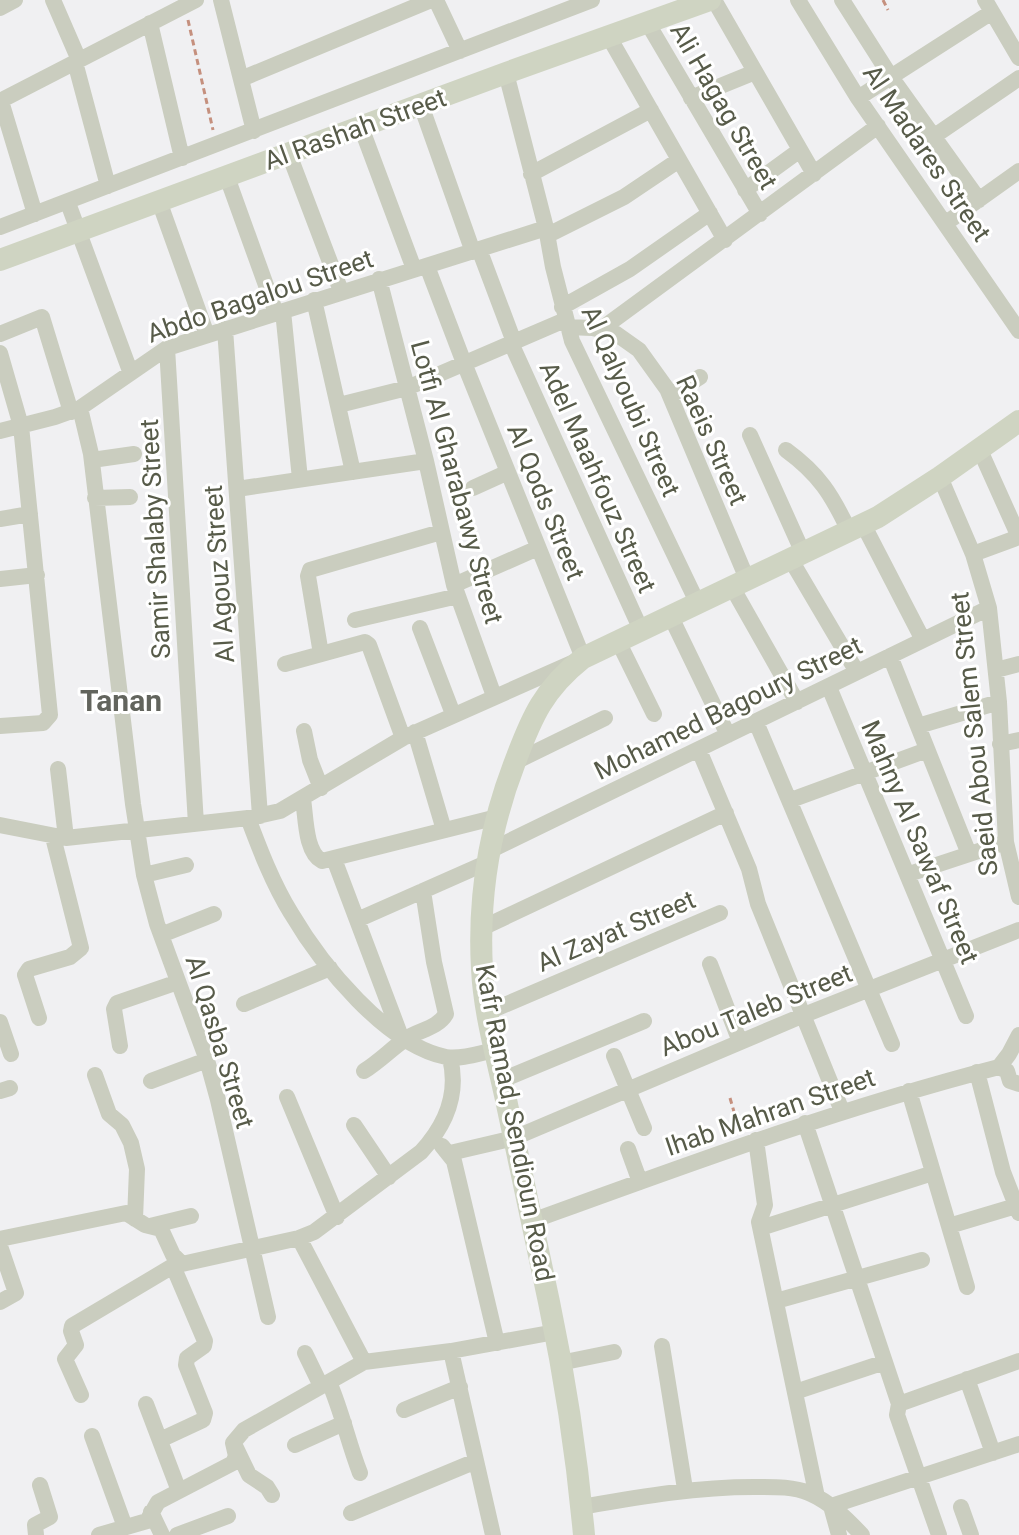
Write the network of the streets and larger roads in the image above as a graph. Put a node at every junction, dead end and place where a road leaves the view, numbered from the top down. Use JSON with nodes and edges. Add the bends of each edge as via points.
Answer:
{"nodes":[{"id":1,"x":53,"y":0,"type":"edge"},
{"id":2,"x":221,"y":0,"type":"edge"},
{"id":3,"x":434,"y":0,"type":"edge"},
{"id":4,"x":592,"y":0,"type":"edge"},
{"id":5,"x":712,"y":0,"type":"edge"},
{"id":6,"x":798,"y":0,"type":"edge"},
{"id":7,"x":842,"y":0,"type":"edge"},
{"id":8,"x":190,"y":2,"type":"edge"},
{"id":9,"x":673,"y":6,"type":"edge"},
{"id":10,"x":988,"y":6,"type":"edge"},
{"id":11,"x":647,"y":22,"type":"junction"},
{"id":12,"x":150,"y":23,"type":"junction"},
{"id":13,"x":609,"y":37,"type":"junction"},
{"id":14,"x":460,"y":51,"type":"junction"},
{"id":15,"x":1019,"y":58,"type":"edge"},
{"id":16,"x":77,"y":61,"type":"junction"},
{"id":17,"x":755,"y":72,"type":"junction"},
{"id":18,"x":506,"y":73,"type":"junction"},
{"id":19,"x":891,"y":77,"type":"junction"},
{"id":20,"x":1019,"y":78,"type":"edge"},
{"id":21,"x":241,"y":79,"type":"junction"},
{"id":22,"x":691,"y":98,"type":"junction"},
{"id":23,"x":858,"y":98,"type":"junction"},
{"id":24,"x":0,"y":101,"type":"edge"},
{"id":25,"x":421,"y":105,"type":"junction"},
{"id":26,"x":651,"y":110,"type":"junction"},
{"id":27,"x":878,"y":126,"type":"junction"},
{"id":28,"x":361,"y":127,"type":"junction"},
{"id":29,"x":254,"y":131,"type":"junction"},
{"id":30,"x":933,"y":137,"type":"junction"},
{"id":31,"x":800,"y":150,"type":"junction"},
{"id":32,"x":289,"y":154,"type":"junction"},
{"id":33,"x":182,"y":158,"type":"junction"},
{"id":34,"x":679,"y":160,"type":"junction"},
{"id":35,"x":1019,"y":171,"type":"edge"},
{"id":36,"x":531,"y":174,"type":"junction"},
{"id":37,"x":814,"y":174,"type":"junction"},
{"id":38,"x":227,"y":177,"type":"junction"},
{"id":39,"x":108,"y":186,"type":"junction"},
{"id":40,"x":745,"y":190,"type":"junction"},
{"id":41,"x":979,"y":200,"type":"junction"},
{"id":42,"x":159,"y":201,"type":"junction"},
{"id":43,"x":68,"y":203,"type":"junction"},
{"id":44,"x":710,"y":213,"type":"junction"},
{"id":45,"x":35,"y":214,"type":"junction"},
{"id":46,"x":760,"y":214,"type":"junction"},
{"id":47,"x":946,"y":223,"type":"junction"},
{"id":48,"x":0,"y":227,"type":"edge"},
{"id":49,"x":79,"y":231,"type":"junction"},
{"id":50,"x":547,"y":231,"type":"junction"},
{"id":51,"x":725,"y":240,"type":"junction"},
{"id":52,"x":476,"y":251,"type":"junction"},
{"id":53,"x":0,"y":260,"type":"edge"},
{"id":54,"x":420,"y":267,"type":"junction"},
{"id":55,"x":379,"y":279,"type":"junction"},
{"id":56,"x":341,"y":291,"type":"junction"},
{"id":57,"x":314,"y":300,"type":"junction"},
{"id":58,"x":280,"y":312,"type":"junction"},
{"id":59,"x":565,"y":318,"type":"junction"},
{"id":60,"x":225,"y":329,"type":"junction"},
{"id":61,"x":600,"y":330,"type":"junction"},
{"id":62,"x":1019,"y":331,"type":"edge"},
{"id":63,"x":0,"y":334,"type":"edge"},
{"id":64,"x":207,"y":335,"type":"junction"},
{"id":65,"x":513,"y":342,"type":"junction"},
{"id":66,"x":167,"y":348,"type":"junction"},
{"id":67,"x":0,"y":353,"type":"edge"},
{"id":68,"x":464,"y":363,"type":"junction"},
{"id":69,"x":130,"y":371,"type":"junction"},
{"id":70,"x":700,"y":377,"type":"dead end"},
{"id":71,"x":407,"y":388,"type":"junction"},
{"id":72,"x":670,"y":396,"type":"junction"},
{"id":73,"x":339,"y":405,"type":"junction"},
{"id":74,"x":76,"y":410,"type":"junction"},
{"id":75,"x":1019,"y":421,"type":"edge"},
{"id":76,"x":21,"y":426,"type":"junction"},
{"id":77,"x":0,"y":431,"type":"edge"},
{"id":78,"x":750,"y":435,"type":"dead end"},
{"id":79,"x":979,"y":448,"type":"junction"},
{"id":80,"x":786,"y":450,"type":"dead end"},
{"id":81,"x":134,"y":454,"type":"dead end"},
{"id":82,"x":92,"y":460,"type":"junction"},
{"id":83,"x":426,"y":461,"type":"junction"},
{"id":84,"x":353,"y":472,"type":"junction"},
{"id":85,"x":508,"y":472,"type":"junction"},
{"id":86,"x":940,"y":477,"type":"junction"},
{"id":87,"x":300,"y":479,"type":"junction"},
{"id":88,"x":473,"y":488,"type":"dead end"},
{"id":89,"x":237,"y":489,"type":"junction"},
{"id":90,"x":130,"y":497,"type":"dead end"},
{"id":91,"x":95,"y":498,"type":"junction"},
{"id":92,"x":30,"y":514,"type":"junction"},
{"id":93,"x":0,"y":519,"type":"edge"},
{"id":94,"x":856,"y":527,"type":"junction"},
{"id":95,"x":441,"y":532,"type":"junction"},
{"id":96,"x":1019,"y":537,"type":"edge"},
{"id":97,"x":538,"y":548,"type":"junction"},
{"id":98,"x":973,"y":554,"type":"junction"},
{"id":99,"x":797,"y":556,"type":"junction"},
{"id":100,"x":37,"y":575,"type":"junction"},
{"id":101,"x":0,"y":579,"type":"edge"},
{"id":102,"x":740,"y":583,"type":"junction"},
{"id":103,"x":456,"y":590,"type":"junction"},
{"id":104,"x":697,"y":602,"type":"junction"},
{"id":105,"x":989,"y":608,"type":"junction"},
{"id":106,"x":670,"y":615,"type":"junction"},
{"id":107,"x":355,"y":620,"type":"dead end"},
{"id":108,"x":420,"y":628,"type":"dead end"},
{"id":109,"x":641,"y":630,"type":"junction"},
{"id":110,"x":923,"y":640,"type":"junction"},
{"id":111,"x":618,"y":641,"type":"junction"},
{"id":112,"x":321,"y":654,"type":"junction"},
{"id":113,"x":890,"y":656,"type":"junction"},
{"id":114,"x":583,"y":658,"type":"junction"},
{"id":115,"x":285,"y":664,"type":"dead end"},
{"id":116,"x":1019,"y":664,"type":"edge"},
{"id":117,"x":996,"y":670,"type":"junction"},
{"id":118,"x":857,"y":672,"type":"junction"},
{"id":119,"x":829,"y":687,"type":"junction"},
{"id":120,"x":494,"y":696,"type":"junction"},
{"id":121,"x":797,"y":702,"type":"junction"},
{"id":122,"x":999,"y":702,"type":"junction"},
{"id":123,"x":453,"y":714,"type":"junction"},
{"id":124,"x":654,"y":714,"type":"dead end"},
{"id":125,"x":605,"y":718,"type":"dead end"},
{"id":126,"x":756,"y":722,"type":"junction"},
{"id":127,"x":0,"y":726,"type":"edge"},
{"id":128,"x":918,"y":726,"type":"junction"},
{"id":129,"x":304,"y":731,"type":"dead end"},
{"id":130,"x":409,"y":735,"type":"junction"},
{"id":131,"x":728,"y":735,"type":"junction"},
{"id":132,"x":1019,"y":740,"type":"edge"},
{"id":133,"x":1000,"y":744,"type":"junction"},
{"id":134,"x":699,"y":750,"type":"junction"},
{"id":135,"x":927,"y":750,"type":"junction"},
{"id":136,"x":515,"y":762,"type":"junction"},
{"id":137,"x":58,"y":769,"type":"dead end"},
{"id":138,"x":866,"y":773,"type":"junction"},
{"id":139,"x":321,"y":788,"type":"junction"},
{"id":140,"x":303,"y":799,"type":"junction"},
{"id":141,"x":791,"y":800,"type":"junction"},
{"id":142,"x":726,"y":813,"type":"junction"},
{"id":143,"x":254,"y":817,"type":"junction"},
{"id":144,"x":497,"y":817,"type":"junction"},
{"id":145,"x":196,"y":824,"type":"junction"},
{"id":146,"x":0,"y":825,"type":"edge"},
{"id":147,"x":137,"y":829,"type":"junction"},
{"id":148,"x":444,"y":830,"type":"junction"},
{"id":149,"x":1010,"y":833,"type":"edge"},
{"id":150,"x":60,"y":838,"type":"junction"},
{"id":151,"x":969,"y":854,"type":"junction"},
{"id":152,"x":488,"y":857,"type":"junction"},
{"id":153,"x":334,"y":859,"type":"junction"},
{"id":154,"x":186,"y":865,"type":"dead end"},
{"id":155,"x":909,"y":874,"type":"junction"},
{"id":156,"x":144,"y":875,"type":"junction"},
{"id":157,"x":423,"y":891,"type":"junction"},
{"id":158,"x":1019,"y":897,"type":"edge"},
{"id":159,"x":720,"y":913,"type":"dead end"},
{"id":160,"x":214,"y":914,"type":"dead end"},
{"id":161,"x":357,"y":920,"type":"junction"},
{"id":162,"x":482,"y":928,"type":"junction"},
{"id":163,"x":1019,"y":930,"type":"edge"},
{"id":164,"x":161,"y":935,"type":"junction"},
{"id":165,"x":943,"y":960,"type":"junction"},
{"id":166,"x":710,"y":964,"type":"dead end"},
{"id":167,"x":330,"y":968,"type":"junction"},
{"id":168,"x":178,"y":982,"type":"junction"},
{"id":169,"x":870,"y":989,"type":"junction"},
{"id":170,"x":244,"y":1004,"type":"dead end"},
{"id":171,"x":488,"y":1012,"type":"junction"},
{"id":172,"x":804,"y":1015,"type":"junction"},
{"id":173,"x":966,"y":1016,"type":"dead end"},
{"id":174,"x":39,"y":1018,"type":"dead end"},
{"id":175,"x":644,"y":1021,"type":"dead end"},
{"id":176,"x":0,"y":1022,"type":"edge"},
{"id":177,"x":1019,"y":1035,"type":"edge"},
{"id":178,"x":403,"y":1037,"type":"junction"},
{"id":179,"x":740,"y":1042,"type":"junction"},
{"id":180,"x":892,"y":1044,"type":"dead end"},
{"id":181,"x":120,"y":1046,"type":"dead end"},
{"id":182,"x":495,"y":1050,"type":"junction"},
{"id":183,"x":11,"y":1054,"type":"dead end"},
{"id":184,"x":614,"y":1056,"type":"dead end"},
{"id":185,"x":450,"y":1058,"type":"junction"},
{"id":186,"x":207,"y":1060,"type":"junction"},
{"id":187,"x":999,"y":1067,"type":"junction"},
{"id":188,"x":364,"y":1071,"type":"dead end"},
{"id":189,"x":977,"y":1072,"type":"junction"},
{"id":190,"x":95,"y":1075,"type":"dead end"},
{"id":191,"x":502,"y":1080,"type":"junction"},
{"id":192,"x":151,"y":1081,"type":"dead end"},
{"id":193,"x":1019,"y":1084,"type":"edge"},
{"id":194,"x":628,"y":1089,"type":"junction"},
{"id":195,"x":909,"y":1091,"type":"junction"},
{"id":196,"x":287,"y":1097,"type":"dead end"},
{"id":197,"x":842,"y":1111,"type":"junction"},
{"id":198,"x":805,"y":1123,"type":"junction"},
{"id":199,"x":354,"y":1125,"type":"dead end"},
{"id":200,"x":644,"y":1128,"type":"dead end"},
{"id":201,"x":514,"y":1138,"type":"junction"},
{"id":202,"x":432,"y":1140,"type":"junction"},
{"id":203,"x":750,"y":1142,"type":"junction"},
{"id":204,"x":628,"y":1149,"type":"dead end"},
{"id":205,"x":450,"y":1153,"type":"junction"},
{"id":206,"x":933,"y":1173,"type":"junction"},
{"id":207,"x":389,"y":1177,"type":"junction"},
{"id":208,"x":640,"y":1182,"type":"junction"},
{"id":209,"x":1017,"y":1203,"type":"edge"},
{"id":210,"x":833,"y":1205,"type":"junction"},
{"id":211,"x":191,"y":1216,"type":"dead end"},
{"id":212,"x":337,"y":1217,"type":"junction"},
{"id":213,"x":532,"y":1221,"type":"junction"},
{"id":214,"x":142,"y":1222,"type":"junction"},
{"id":215,"x":949,"y":1226,"type":"junction"},
{"id":216,"x":761,"y":1228,"type":"junction"},
{"id":217,"x":299,"y":1238,"type":"junction"},
{"id":218,"x":0,"y":1239,"type":"edge"},
{"id":219,"x":0,"y":1246,"type":"edge"},
{"id":220,"x":251,"y":1249,"type":"junction"},
{"id":221,"x":922,"y":1260,"type":"dead end"},
{"id":222,"x":176,"y":1264,"type":"junction"},
{"id":223,"x":857,"y":1278,"type":"junction"},
{"id":224,"x":967,"y":1287,"type":"dead end"},
{"id":225,"x":776,"y":1301,"type":"junction"},
{"id":226,"x":0,"y":1302,"type":"edge"},
{"id":227,"x":268,"y":1317,"type":"dead end"},
{"id":228,"x":555,"y":1332,"type":"junction"},
{"id":229,"x":497,"y":1343,"type":"junction"},
{"id":230,"x":662,"y":1346,"type":"dead end"},
{"id":231,"x":451,"y":1351,"type":"junction"},
{"id":232,"x":614,"y":1352,"type":"dead end"},
{"id":233,"x":305,"y":1353,"type":"dead end"},
{"id":234,"x":1019,"y":1361,"type":"edge"},
{"id":235,"x":364,"y":1362,"type":"junction"},
{"id":236,"x":885,"y":1362,"type":"junction"},
{"id":237,"x":560,"y":1363,"type":"junction"},
{"id":238,"x":967,"y":1379,"type":"junction"},
{"id":239,"x":325,"y":1384,"type":"junction"},
{"id":240,"x":460,"y":1387,"type":"junction"},
{"id":241,"x":795,"y":1392,"type":"junction"},
{"id":242,"x":81,"y":1395,"type":"dead end"},
{"id":243,"x":146,"y":1404,"type":"dead end"},
{"id":244,"x":899,"y":1404,"type":"junction"},
{"id":245,"x":404,"y":1410,"type":"dead end"},
{"id":246,"x":344,"y":1423,"type":"junction"},
{"id":247,"x":92,"y":1436,"type":"dead end"},
{"id":248,"x":160,"y":1440,"type":"junction"},
{"id":249,"x":233,"y":1443,"type":"junction"},
{"id":250,"x":1019,"y":1444,"type":"edge"},
{"id":251,"x":295,"y":1445,"type":"dead end"},
{"id":252,"x":993,"y":1453,"type":"junction"},
{"id":253,"x":476,"y":1461,"type":"junction"},
{"id":254,"x":360,"y":1473,"type":"dead end"},
{"id":255,"x":919,"y":1477,"type":"junction"},
{"id":256,"x":40,"y":1485,"type":"dead end"},
{"id":257,"x":685,"y":1489,"type":"junction"},
{"id":258,"x":179,"y":1491,"type":"junction"},
{"id":259,"x":272,"y":1495,"type":"dead end"},
{"id":260,"x":824,"y":1501,"type":"junction"},
{"id":261,"x":581,"y":1507,"type":"junction"},
{"id":262,"x":961,"y":1507,"type":"dead end"},
{"id":263,"x":151,"y":1512,"type":"junction"},
{"id":264,"x":351,"y":1513,"type":"dead end"},
{"id":265,"x":228,"y":1516,"type":"dead end"},
{"id":266,"x":125,"y":1527,"type":"junction"},
{"id":267,"x":36,"y":1535,"type":"edge"},
{"id":268,"x":99,"y":1535,"type":"edge"},
{"id":269,"x":162,"y":1535,"type":"edge"},
{"id":270,"x":177,"y":1535,"type":"edge"},
{"id":271,"x":492,"y":1535,"type":"edge"},
{"id":272,"x":584,"y":1535,"type":"edge"},
{"id":273,"x":839,"y":1535,"type":"edge"},
{"id":274,"x":862,"y":1535,"type":"edge"},
{"id":275,"x":939,"y":1535,"type":"edge"},
{"id":276,"x":971,"y":1535,"type":"edge"}],
"edges":[{"from":1,"to":16,"type":"street"},
{"from":2,"to":21,"type":"street"},
{"from":3,"to":14,"type":"street"},
{"from":3,"to":21,"type":"street"},
{"from":4,"to":14,"type":"street","name":"Al Rashah Street"},
{"from":5,"to":9,"type":"street","name":"Al Rashah Street"},
{"from":5,"to":17,"type":"street"},
{"from":6,"to":23,"type":"street","name":"Al Madares Street"},
{"from":7,"to":19,"type":"street"},
{"from":8,"to":12,"type":"street"},
{"from":9,"to":11,"type":"street","name":"Al Rashah Street"},
{"from":10,"to":15,"type":"street"},
{"from":10,"to":19,"type":"street"},
{"from":11,"to":13,"type":"street","name":"Al Rashah Street"},
{"from":11,"to":22,"type":"street","name":"Ali Hagag Street"},
{"from":12,"to":16,"type":"street"},
{"from":12,"to":33,"type":"street"},
{"from":13,"to":18,"type":"street","name":"Al Rashah Street"},
{"from":13,"to":26,"type":"street"},
{"from":14,"to":29,"type":"street","name":"Al Rashah Street"},
{"from":16,"to":24,"type":"street"},
{"from":16,"to":39,"type":"street"},
{"from":17,"to":22,"type":"street"},
{"from":17,"to":31,"type":"street"},
{"from":18,"to":25,"type":"street","name":"Al Rashah Street"},
{"from":18,"to":36,"type":"street","name":"Al Qalyoubi Street"},
{"from":19,"to":23,"type":"street"},
{"from":19,"to":30,"type":"street"},
{"from":20,"to":30,"type":"street"},
{"from":21,"to":29,"type":"street"},
{"from":22,"to":40,"type":"street","name":"Ali Hagag Street"},
{"from":23,"to":27,"type":"street","name":"Al Madares Street"},
{"from":24,"to":45,"type":"street"},
{"from":25,"to":28,"type":"street","name":"Al Rashah Street"},
{"from":25,"to":52,"type":"street","name":"Adel Maahfouz Street"},
{"from":26,"to":34,"type":"street"},
{"from":26,"to":36,"type":"street"},
{"from":27,"to":37,"type":"street"},
{"from":27,"to":47,"type":"street","name":"Al Madares Street"},
{"from":28,"to":32,"type":"street","name":"Al Rashah Street"},
{"from":28,"to":54,"type":"street","name":"Al Qods Street"},
{"from":29,"to":33,"type":"street","name":"Al Rashah Street"},
{"from":30,"to":41,"type":"street"},
{"from":31,"to":37,"type":"street"},
{"from":31,"to":40,"type":"street"},
{"from":32,"to":38,"type":"street","name":"Al Rashah Street"},
{"from":32,"to":56,"type":"street"},
{"from":33,"to":39,"type":"street","name":"Al Rashah Street"},
{"from":34,"to":44,"type":"street"},
{"from":34,"to":50,"type":"street","name":"Abdo Bagalou Street","via":[[624,197]]},
{"from":35,"to":41,"type":"street"},
{"from":36,"to":50,"type":"street","name":"Al Qalyoubi Street"},
{"from":37,"to":46,"type":"street"},
{"from":38,"to":42,"type":"street","name":"Al Rashah Street"},
{"from":38,"to":58,"type":"street"},
{"from":39,"to":43,"type":"street","name":"Al Rashah Street"},
{"from":40,"to":46,"type":"street","name":"Ali Hagag Street"},
{"from":41,"to":47,"type":"street"},
{"from":42,"to":49,"type":"street","name":"Al Rashah Street"},
{"from":42,"to":64,"type":"street"},
{"from":43,"to":45,"type":"street","name":"Al Rashah Street"},
{"from":43,"to":49,"type":"street"},
{"from":44,"to":51,"type":"street"},
{"from":44,"to":59,"type":"street"},
{"from":45,"to":48,"type":"street","name":"Al Rashah Street"},
{"from":46,"to":51,"type":"street"},
{"from":47,"to":62,"type":"street","name":"Al Madares Street"},
{"from":49,"to":53,"type":"street","name":"Al Rashah Street"},
{"from":49,"to":69,"type":"street"},
{"from":50,"to":52,"type":"street","name":"Abdo Bagalou Street"},
{"from":50,"to":59,"type":"street","name":"Al Qalyoubi Street"},
{"from":51,"to":61,"type":"street"},
{"from":52,"to":54,"type":"street","name":"Abdo Bagalou Street"},
{"from":52,"to":65,"type":"street","name":"Adel Maahfouz Street"},
{"from":54,"to":55,"type":"street","name":"Abdo Bagalou Street"},
{"from":54,"to":68,"type":"street","name":"Al Qods Street"},
{"from":55,"to":56,"type":"street","name":"Abdo Bagalou Street"},
{"from":55,"to":71,"type":"street","name":"Lotfi Al Gharabawy Street"},
{"from":56,"to":57,"type":"street","name":"Abdo Bagalou Street"},
{"from":57,"to":58,"type":"street","name":"Abdo Bagalou Street"},
{"from":57,"to":73,"type":"street"},
{"from":58,"to":60,"type":"street","name":"Abdo Bagalou Street"},
{"from":58,"to":87,"type":"street"},
{"from":59,"to":61,"type":"street","name":"Raeis Street"},
{"from":59,"to":65,"type":"street"},
{"from":59,"to":104,"type":"street","name":"Al Qalyoubi Street"},
{"from":60,"to":64,"type":"street","name":"Abdo Bagalou Street"},
{"from":60,"to":89,"type":"street","name":"Al Agouz Street"},
{"from":61,"to":72,"type":"street","name":"Raeis Street","via":[[615,333],[639,350]]},
{"from":63,"to":74,"type":"street","name":"Al Qasba Street","via":[[42,317]]},
{"from":64,"to":66,"type":"street","name":"Abdo Bagalou Street"},
{"from":65,"to":68,"type":"street"},
{"from":65,"to":109,"type":"street","name":"Adel Maahfouz Street"},
{"from":66,"to":69,"type":"street","name":"Abdo Bagalou Street"},
{"from":66,"to":145,"type":"street","name":"Samir Shalaby Street"},
{"from":67,"to":76,"type":"street"},
{"from":68,"to":71,"type":"street"},
{"from":68,"to":85,"type":"street","name":"Al Qods Street"},
{"from":69,"to":74,"type":"street","name":"Abdo Bagalou Street"},
{"from":70,"to":72,"type":"street"},
{"from":71,"to":73,"type":"street"},
{"from":71,"to":83,"type":"street","name":"Lotfi Al Gharabawy Street"},
{"from":72,"to":102,"type":"street","name":"Raeis Street"},
{"from":73,"to":84,"type":"street"},
{"from":74,"to":76,"type":"street","name":"Abdo Bagalou Street"},
{"from":74,"to":82,"type":"street","name":"Al Qasba Street"},
{"from":75,"to":79,"type":"street","name":"Kafr Ramad, Sendioun Road"},
{"from":76,"to":77,"type":"street","name":"Abdo Bagalou Street"},
{"from":76,"to":92,"type":"street"},
{"from":78,"to":99,"type":"street"},
{"from":79,"to":86,"type":"street","name":"Kafr Ramad, Sendioun Road"},
{"from":79,"to":96,"type":"street"},
{"from":80,"to":94,"type":"street","via":[[825,484]]},
{"from":81,"to":82,"type":"street"},
{"from":82,"to":91,"type":"street","name":"Al Qasba Street"},
{"from":83,"to":84,"type":"street"},
{"from":83,"to":95,"type":"street","name":"Lotfi Al Gharabawy Street"},
{"from":84,"to":87,"type":"street"},
{"from":85,"to":88,"type":"street"},
{"from":85,"to":97,"type":"street","name":"Al Qods Street"},
{"from":86,"to":94,"type":"street","name":"Kafr Ramad, Sendioun Road"},
{"from":86,"to":98,"type":"street","name":"Saeid Abou Salem Street"},
{"from":87,"to":89,"type":"street"},
{"from":89,"to":143,"type":"street","name":"Al Agouz Street"},
{"from":90,"to":91,"type":"street"},
{"from":91,"to":147,"type":"street","name":"Al Qasba Street"},
{"from":92,"to":93,"type":"street"},
{"from":92,"to":100,"type":"street"},
{"from":94,"to":99,"type":"street","name":"Kafr Ramad, Sendioun Road"},
{"from":94,"to":110,"type":"street"},
{"from":95,"to":103,"type":"street","name":"Lotfi Al Gharabawy Street"},
{"from":95,"to":112,"type":"street","via":[[310,570]]},
{"from":96,"to":98,"type":"street"},
{"from":97,"to":103,"type":"street"},
{"from":97,"to":114,"type":"street","name":"Al Qods Street"},
{"from":98,"to":105,"type":"street","name":"Saeid Abou Salem Street"},
{"from":99,"to":102,"type":"street","name":"Kafr Ramad, Sendioun Road"},
{"from":99,"to":118,"type":"street"},
{"from":100,"to":101,"type":"street"},
{"from":100,"to":127,"type":"street","via":[[50,715],[43,723]]},
{"from":102,"to":104,"type":"street","name":"Kafr Ramad, Sendioun Road"},
{"from":102,"to":121,"type":"street","name":"Raeis Street"},
{"from":103,"to":107,"type":"street"},
{"from":103,"to":120,"type":"street","name":"Lotfi Al Gharabawy Street"},
{"from":104,"to":106,"type":"street","name":"Kafr Ramad, Sendioun Road"},
{"from":105,"to":110,"type":"street","name":"Mohamed Bagoury Street"},
{"from":105,"to":117,"type":"street","name":"Saeid Abou Salem Street"},
{"from":106,"to":109,"type":"street","name":"Kafr Ramad, Sendioun Road"},
{"from":106,"to":131,"type":"street"},
{"from":108,"to":123,"type":"street"},
{"from":109,"to":111,"type":"street","name":"Kafr Ramad, Sendioun Road"},
{"from":110,"to":113,"type":"street","name":"Mohamed Bagoury Street"},
{"from":111,"to":114,"type":"street","name":"Kafr Ramad, Sendioun Road"},
{"from":111,"to":124,"type":"street"},
{"from":112,"to":115,"type":"street"},
{"from":112,"to":130,"type":"street","via":[[369,645]]},
{"from":113,"to":118,"type":"street","name":"Mohamed Bagoury Street"},
{"from":113,"to":128,"type":"street"},
{"from":114,"to":120,"type":"street"},
{"from":114,"to":136,"type":"street","name":"Kafr Ramad, Sendioun Road","via":[[544,698]]},
{"from":116,"to":117,"type":"street"},
{"from":117,"to":122,"type":"street","name":"Saeid Abou Salem Street"},
{"from":118,"to":119,"type":"street","name":"Mohamed Bagoury Street"},
{"from":119,"to":121,"type":"street","name":"Mohamed Bagoury Street"},
{"from":119,"to":138,"type":"street","name":"Mahny Al Sawaf Street"},
{"from":120,"to":123,"type":"street"},
{"from":121,"to":126,"type":"street","name":"Mohamed Bagoury Street"},
{"from":122,"to":128,"type":"street"},
{"from":122,"to":133,"type":"street","name":"Saeid Abou Salem Street"},
{"from":123,"to":130,"type":"street"},
{"from":125,"to":136,"type":"street"},
{"from":126,"to":131,"type":"street","name":"Mohamed Bagoury Street"},
{"from":126,"to":141,"type":"street"},
{"from":128,"to":135,"type":"street"},
{"from":129,"to":139,"type":"street"},
{"from":130,"to":139,"type":"street"},
{"from":130,"to":148,"type":"street"},
{"from":131,"to":134,"type":"street","name":"Mohamed Bagoury Street"},
{"from":132,"to":133,"type":"street"},
{"from":133,"to":149,"type":"street","name":"Saeid Abou Salem Street"},
{"from":134,"to":142,"type":"street"},
{"from":134,"to":152,"type":"street","name":"Mohamed Bagoury Street"},
{"from":135,"to":138,"type":"street"},
{"from":135,"to":151,"type":"street"},
{"from":136,"to":144,"type":"street","name":"Kafr Ramad, Sendioun Road"},
{"from":137,"to":150,"type":"street"},
{"from":138,"to":141,"type":"street"},
{"from":138,"to":155,"type":"street","name":"Mahny Al Sawaf Street"},
{"from":139,"to":140,"type":"street"},
{"from":140,"to":143,"type":"street"},
{"from":140,"to":153,"type":"street","via":[[314,855],[319,861]]},
{"from":141,"to":169,"type":"street"},
{"from":142,"to":162,"type":"street"},
{"from":142,"to":172,"type":"street"},
{"from":143,"to":145,"type":"street"},
{"from":143,"to":167,"type":"street","name":"Al Agouz Street","via":[[278,891]]},
{"from":144,"to":148,"type":"street"},
{"from":144,"to":152,"type":"street","name":"Kafr Ramad, Sendioun Road"},
{"from":145,"to":147,"type":"street"},
{"from":146,"to":150,"type":"street"},
{"from":147,"to":150,"type":"street"},
{"from":147,"to":156,"type":"street","name":"Al Qasba Street"},
{"from":148,"to":153,"type":"street"},
{"from":149,"to":151,"type":"street"},
{"from":149,"to":158,"type":"street","name":"Saeid Abou Salem Street"},
{"from":150,"to":174,"type":"street","via":[[81,948],[25,975]]},
{"from":151,"to":155,"type":"street"},
{"from":152,"to":157,"type":"street","name":"Mohamed Bagoury Street"},
{"from":152,"to":162,"type":"street","name":"Kafr Ramad, Sendioun Road"},
{"from":153,"to":161,"type":"street"},
{"from":154,"to":156,"type":"street"},
{"from":155,"to":165,"type":"street","name":"Mahny Al Sawaf Street"},
{"from":156,"to":164,"type":"street","name":"Al Qasba Street"},
{"from":157,"to":161,"type":"street","name":"Mohamed Bagoury Street"},
{"from":157,"to":178,"type":"street","via":[[446,1014]]},
{"from":159,"to":171,"type":"street","name":"Al Zayat Street"},
{"from":160,"to":164,"type":"street"},
{"from":161,"to":178,"type":"street"},
{"from":162,"to":171,"type":"street","name":"Kafr Ramad, Sendioun Road"},
{"from":163,"to":165,"type":"street","name":"Abou Taleb Street"},
{"from":164,"to":168,"type":"street","name":"Al Qasba Street"},
{"from":165,"to":169,"type":"street","name":"Abou Taleb Street"},
{"from":165,"to":173,"type":"street","name":"Mahny Al Sawaf Street"},
{"from":166,"to":179,"type":"street"},
{"from":167,"to":170,"type":"street"},
{"from":167,"to":178,"type":"street","name":"Al Agouz Street"},
{"from":168,"to":181,"type":"street","via":[[117,1003]]},
{"from":168,"to":186,"type":"street","name":"Al Qasba Street"},
{"from":169,"to":172,"type":"street","name":"Abou Taleb Street"},
{"from":169,"to":180,"type":"street"},
{"from":171,"to":182,"type":"street","name":"Kafr Ramad, Sendioun Road"},
{"from":172,"to":179,"type":"street","name":"Abou Taleb Street"},
{"from":172,"to":197,"type":"street"},
{"from":175,"to":191,"type":"street"},
{"from":176,"to":183,"type":"street"},
{"from":177,"to":187,"type":"street"},
{"from":178,"to":185,"type":"street","name":"Al Agouz Street"},
{"from":178,"to":188,"type":"street"},
{"from":179,"to":194,"type":"street","name":"Abou Taleb Street"},
{"from":182,"to":185,"type":"street"},
{"from":182,"to":191,"type":"street","name":"Kafr Ramad, Sendioun Road"},
{"from":184,"to":194,"type":"street"},
{"from":185,"to":202,"type":"street","via":[[453,1095]]},
{"from":186,"to":192,"type":"street"},
{"from":186,"to":220,"type":"street","name":"Al Qasba Street"},
{"from":187,"to":189,"type":"street","name":"Ihab Mahran Street"},
{"from":187,"to":193,"type":"street"},
{"from":189,"to":195,"type":"street","name":"Ihab Mahran Street"},
{"from":189,"to":209,"type":"street","via":[[1003,1172]]},
{"from":190,"to":214,"type":"street","via":[[109,1114],[131,1143]]},
{"from":191,"to":201,"type":"street","name":"Kafr Ramad, Sendioun Road"},
{"from":194,"to":200,"type":"street"},
{"from":194,"to":201,"type":"street","name":"Abou Taleb Street"},
{"from":195,"to":197,"type":"street","name":"Ihab Mahran Street"},
{"from":195,"to":206,"type":"street"},
{"from":196,"to":212,"type":"street"},
{"from":197,"to":198,"type":"street","name":"Ihab Mahran Street"},
{"from":198,"to":203,"type":"street","name":"Ihab Mahran Street"},
{"from":198,"to":210,"type":"street"},
{"from":199,"to":207,"type":"street"},
{"from":201,"to":205,"type":"street","name":"Abou Taleb Street"},
{"from":201,"to":213,"type":"street","name":"Kafr Ramad, Sendioun Road"},
{"from":202,"to":205,"type":"street"},
{"from":202,"to":207,"type":"street"},
{"from":203,"to":208,"type":"street","name":"Ihab Mahran Street"},
{"from":203,"to":216,"type":"street","via":[[765,1205]]},
{"from":204,"to":208,"type":"street"},
{"from":205,"to":229,"type":"street"},
{"from":206,"to":210,"type":"street"},
{"from":206,"to":215,"type":"street"},
{"from":207,"to":212,"type":"street"},
{"from":208,"to":213,"type":"street","name":"Ihab Mahran Street"},
{"from":209,"to":215,"type":"street"},
{"from":210,"to":216,"type":"street"},
{"from":210,"to":223,"type":"street"},
{"from":211,"to":214,"type":"street"},
{"from":212,"to":217,"type":"street"},
{"from":213,"to":228,"type":"street","name":"Kafr Ramad, Sendioun Road"},
{"from":214,"to":218,"type":"street","via":[[131,1214],[116,1214]]},
{"from":214,"to":222,"type":"street","via":[[161,1229]]},
{"from":215,"to":224,"type":"street"},
{"from":216,"to":225,"type":"street"},
{"from":217,"to":220,"type":"street"},
{"from":217,"to":235,"type":"street"},
{"from":219,"to":226,"type":"street","via":[[16,1293]]},
{"from":220,"to":222,"type":"street"},
{"from":220,"to":227,"type":"street","name":"Al Qasba Street"},
{"from":221,"to":223,"type":"street"},
{"from":222,"to":242,"type":"street","via":[[72,1326],[76,1345],[65,1359]]},
{"from":222,"to":248,"type":"street","via":[[205,1341],[186,1365],[205,1413],[203,1420]]},
{"from":223,"to":225,"type":"street"},
{"from":223,"to":236,"type":"street"},
{"from":225,"to":241,"type":"street"},
{"from":228,"to":229,"type":"street"},
{"from":228,"to":237,"type":"street","name":"Kafr Ramad, Sendioun Road"},
{"from":229,"to":231,"type":"street"},
{"from":230,"to":257,"type":"street"},
{"from":231,"to":235,"type":"street"},
{"from":231,"to":240,"type":"street"},
{"from":232,"to":237,"type":"street"},
{"from":233,"to":239,"type":"street"},
{"from":234,"to":238,"type":"street"},
{"from":235,"to":239,"type":"street"},
{"from":236,"to":241,"type":"street"},
{"from":236,"to":244,"type":"street"},
{"from":237,"to":261,"type":"street","name":"Kafr Ramad, Sendioun Road"},
{"from":238,"to":244,"type":"street"},
{"from":238,"to":252,"type":"street"},
{"from":239,"to":246,"type":"street"},
{"from":239,"to":249,"type":"street","via":[[244,1430]]},
{"from":240,"to":245,"type":"street"},
{"from":240,"to":253,"type":"street"},
{"from":241,"to":260,"type":"street"},
{"from":243,"to":248,"type":"street"},
{"from":244,"to":255,"type":"street","via":[[897,1415]]},
{"from":246,"to":251,"type":"street"},
{"from":246,"to":254,"type":"street"},
{"from":247,"to":266,"type":"street"},
{"from":248,"to":258,"type":"street"},
{"from":249,"to":258,"type":"street","via":[[233,1463]]},
{"from":249,"to":259,"type":"street","via":[[249,1475]]},
{"from":250,"to":252,"type":"street"},
{"from":252,"to":255,"type":"street"},
{"from":253,"to":264,"type":"street"},
{"from":253,"to":271,"type":"street"},
{"from":255,"to":260,"type":"street"},
{"from":255,"to":275,"type":"street"},
{"from":256,"to":267,"type":"street","via":[[50,1517],[35,1525]]},
{"from":257,"to":260,"type":"street","via":[[780,1487]]},
{"from":257,"to":261,"type":"street"},
{"from":258,"to":263,"type":"street"},
{"from":260,"to":273,"type":"street"},
{"from":260,"to":274,"type":"street"},
{"from":261,"to":272,"type":"street","name":"Kafr Ramad, Sendioun Road"},
{"from":262,"to":276,"type":"street"},
{"from":263,"to":266,"type":"street","via":[[147,1521]]},
{"from":263,"to":269,"type":"street"},
{"from":265,"to":270,"type":"street"},
{"from":266,"to":268,"type":"street"}]}
